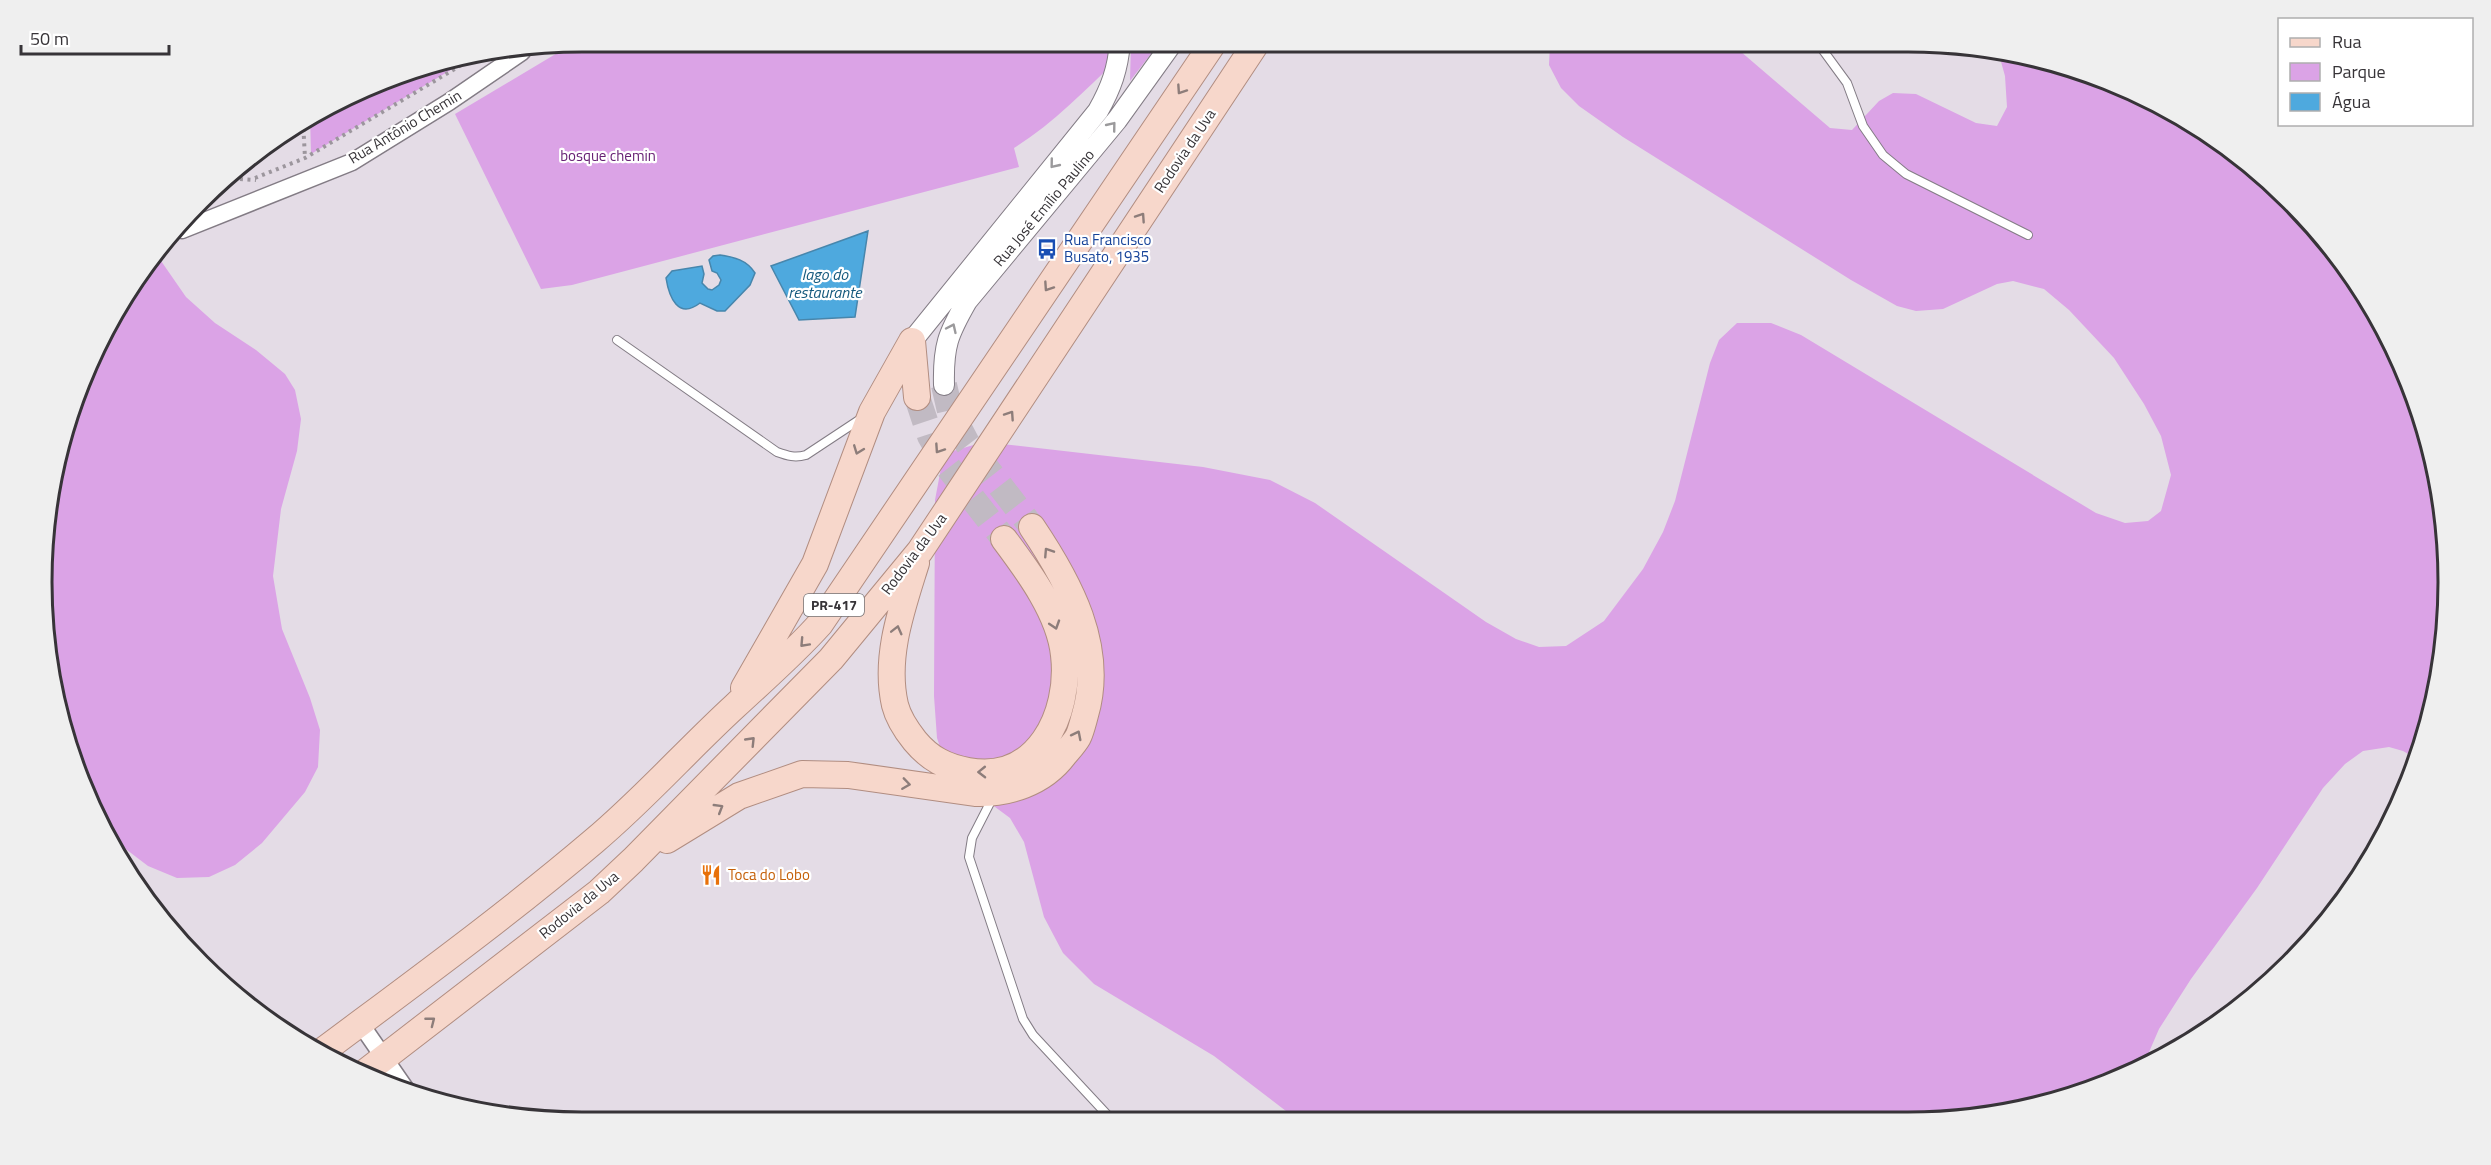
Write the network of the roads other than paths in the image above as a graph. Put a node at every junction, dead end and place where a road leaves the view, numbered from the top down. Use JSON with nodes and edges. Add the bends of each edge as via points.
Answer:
{"nodes":[{"id":1,"x":1119,"y":52,"type":"edge"},
{"id":2,"x":1166,"y":52,"type":"edge"},
{"id":3,"x":1207,"y":52,"type":"edge"},
{"id":4,"x":1250,"y":52,"type":"edge"},
{"id":5,"x":1824,"y":52,"type":"edge"},
{"id":6,"x":515,"y":57,"type":"edge"},
{"id":7,"x":190,"y":227,"type":"edge"},
{"id":8,"x":2028,"y":235,"type":"dead end"},
{"id":9,"x":617,"y":340,"type":"dead end"},
{"id":10,"x":912,"y":341,"type":"junction"},
{"id":11,"x":944,"y":385,"type":"tunnel mouth"},
{"id":12,"x":917,"y":397,"type":"tunnel mouth"},
{"id":13,"x":872,"y":412,"type":"junction"},
{"id":14,"x":1032,"y":527,"type":"tunnel mouth"},
{"id":15,"x":1004,"y":539,"type":"tunnel mouth"},
{"id":16,"x":920,"y":551,"type":"junction"},
{"id":17,"x":734,"y":706,"type":"junction"},
{"id":18,"x":995,"y":794,"type":"junction"},
{"id":19,"x":633,"y":860,"type":"junction"},
{"id":20,"x":360,"y":1023,"type":"junction"},
{"id":21,"x":328,"y":1047,"type":"edge"},
{"id":22,"x":385,"y":1057,"type":"junction"},
{"id":23,"x":371,"y":1068,"type":"edge"},
{"id":24,"x":399,"y":1079,"type":"edge"},
{"id":25,"x":1104,"y":1112,"type":"edge"}],
"edges":[{"from":1,"to":10,"type":"street","name":"Rua José Emílio Paulino","one_way":true,"via":[[1111,90],[1098,111]]},
{"from":11,"to":2,"type":"street","name":"Rua José Emílio Paulino","one_way":true,"via":[[943,356],[950,330],[968,301],[1117,120]]},
{"from":3,"to":17,"type":"main road","number":"PR-417","one_way":true,"via":[[820,624],[792,656]]},
{"from":16,"to":4,"type":"main road","name":"Rodovia da Uva","number":"PR-417","one_way":true},
{"from":5,"to":8,"type":"lane","via":[[1847,83],[1863,126],[1883,155],[1906,174]]},
{"from":6,"to":7,"type":"street","name":"Rua Antônio Chemin","via":[[352,162]]},
{"from":9,"to":13,"type":"lane","via":[[786,456],[806,455]]},
{"from":10,"to":12,"type":"main road"},
{"from":10,"to":13,"type":"main road"},
{"from":13,"to":17,"type":"main road","one_way":true,"via":[[815,564]]},
{"from":18,"to":14,"type":"main road","one_way":true,"via":[[1017,789],[1055,767],[1078,736],[1091,694],[1090,658],[1080,613],[1059,567]]},
{"from":15,"to":16,"type":"main road","one_way":true,"via":[[1033,576],[1052,616],[1064,653],[1065,687],[1057,721],[1038,749],[1010,769],[980,774],[948,768],[924,752],[895,707],[894,643]]},
{"from":19,"to":16,"type":"main road","name":"Rodovia da Uva","number":"PR-417","one_way":true,"via":[[831,659]]},
{"from":17,"to":20,"type":"main road","number":"PR-417","via":[[595,840]]},
{"from":19,"to":18,"type":"main road","one_way":true,"via":[[739,795],[802,774],[848,775]]},
{"from":18,"to":25,"type":"lane","via":[[972,838],[969,857],[1023,1019],[1046,1051]]},
{"from":22,"to":19,"type":"main road","name":"Rodovia da Uva","number":"PR-417","one_way":true,"via":[[599,892]]},
{"from":20,"to":21,"type":"main road","number":"PR-417"},
{"from":20,"to":22,"type":"street"},
{"from":22,"to":23,"type":"main road","name":"Rodovia da Uva","number":"PR-417"},
{"from":22,"to":24,"type":"street"}]}
